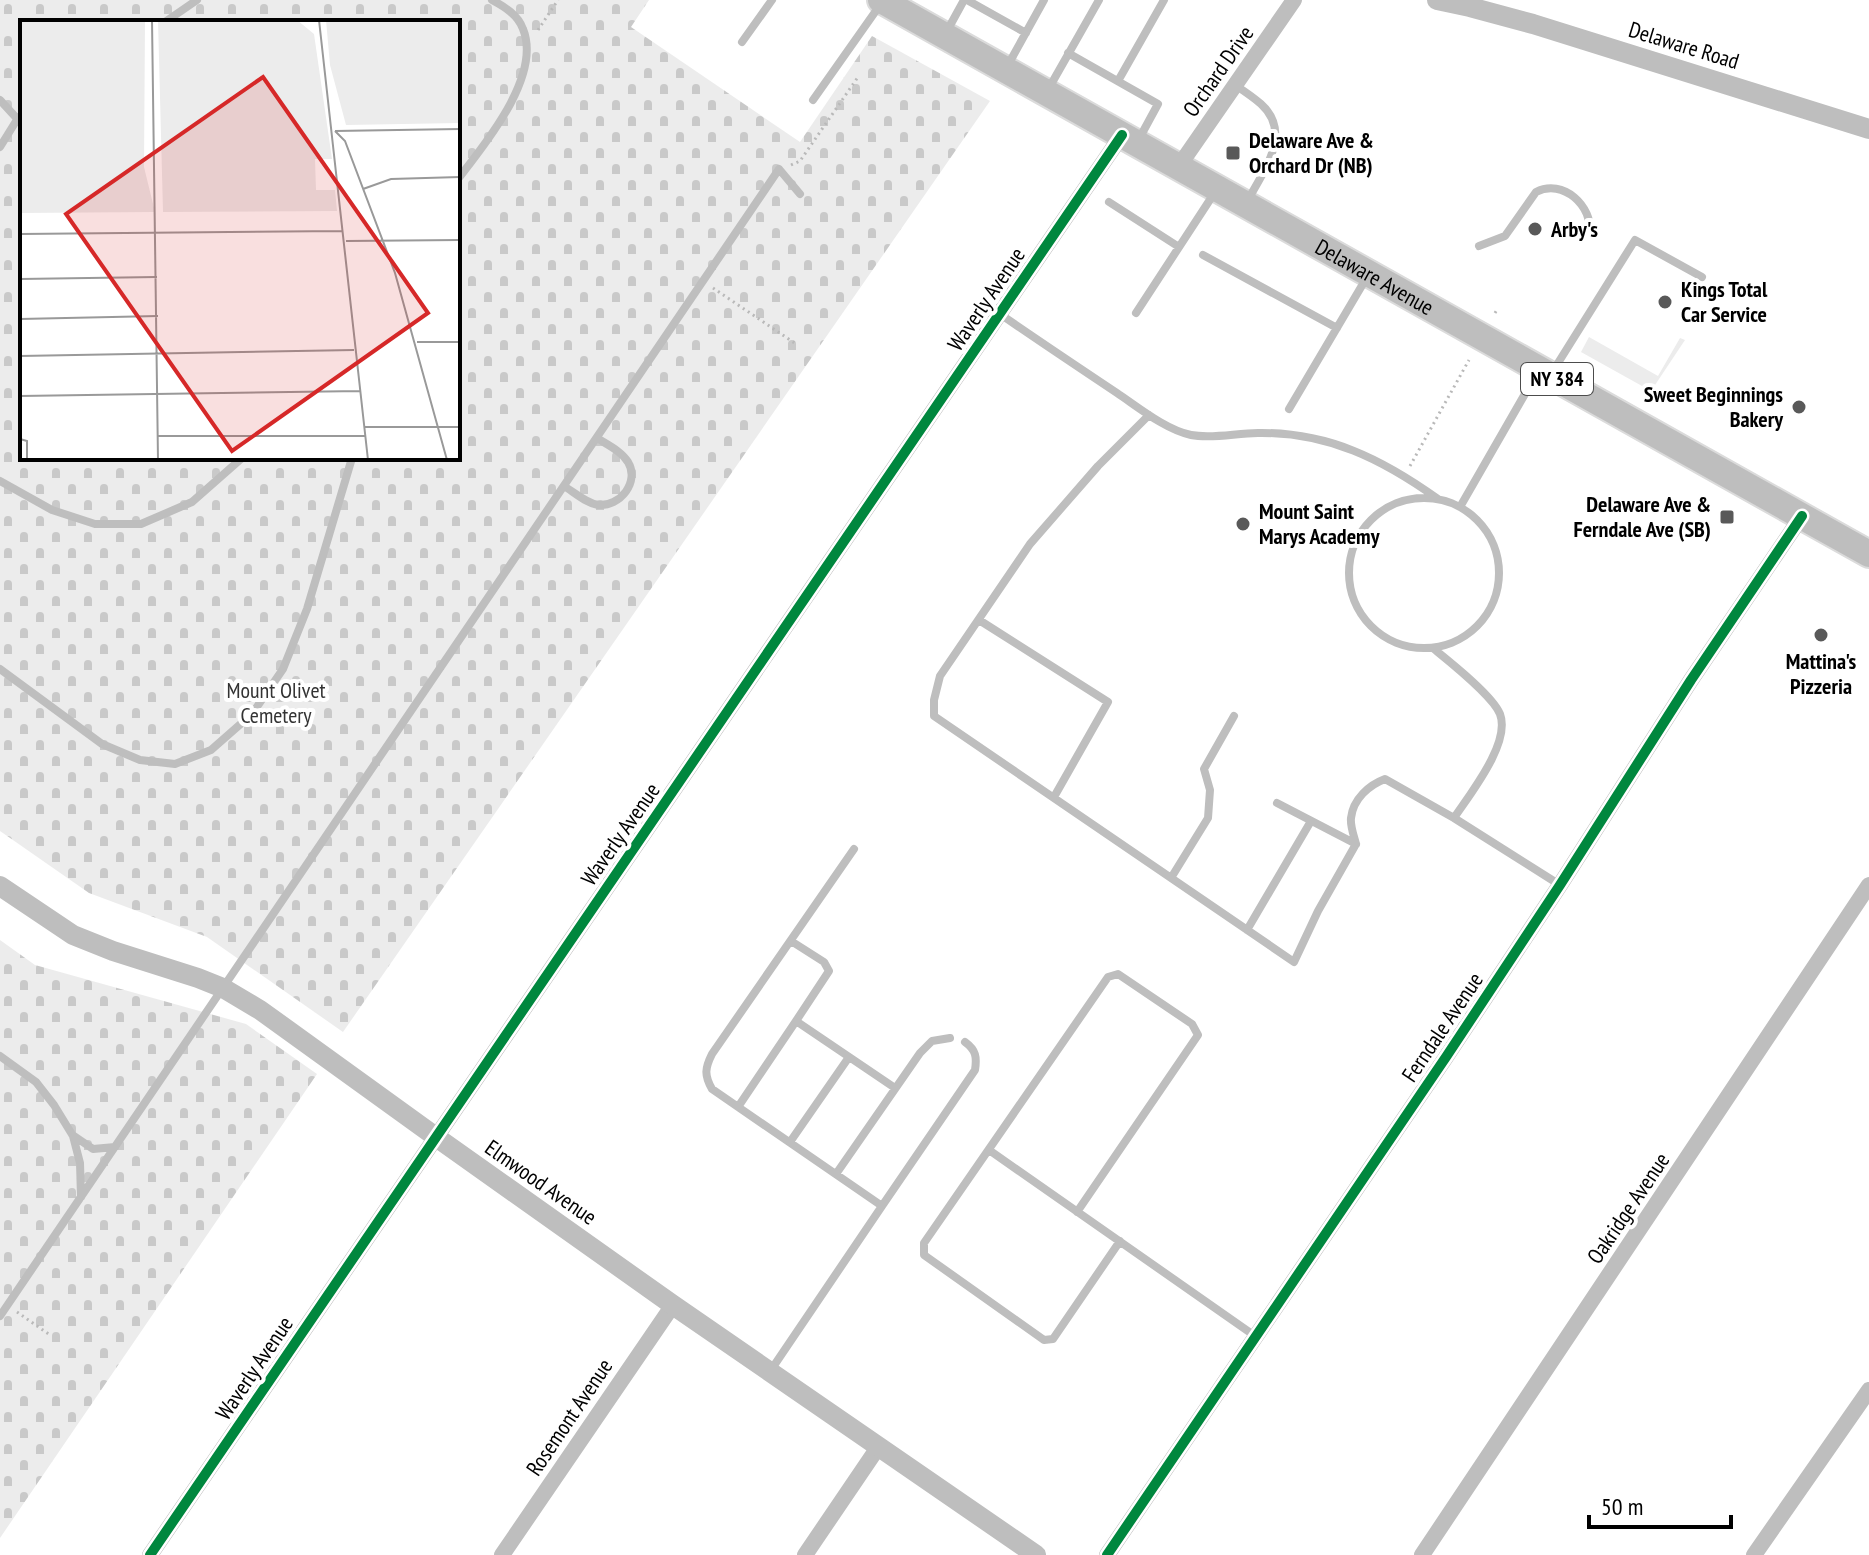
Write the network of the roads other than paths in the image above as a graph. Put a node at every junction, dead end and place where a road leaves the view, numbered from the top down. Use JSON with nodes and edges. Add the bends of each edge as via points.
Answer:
{"nodes":[{"id":1,"x":197,"y":0,"type":"edge"},
{"id":2,"x":492,"y":0,"type":"edge"},
{"id":3,"x":772,"y":0,"type":"edge"},
{"id":4,"x":966,"y":0,"type":"edge"},
{"id":5,"x":1044,"y":0,"type":"edge"},
{"id":6,"x":1099,"y":0,"type":"edge"},
{"id":7,"x":1164,"y":0,"type":"edge"},
{"id":8,"x":1294,"y":0,"type":"edge"},
{"id":9,"x":1437,"y":0,"type":"edge"},
{"id":10,"x":882,"y":1,"type":"edge"},
{"id":11,"x":168,"y":20,"type":"edge"},
{"id":12,"x":1026,"y":33,"type":"junction"},
{"id":13,"x":945,"y":36,"type":"junction"},
{"id":14,"x":742,"y":42,"type":"dead end"},
{"id":15,"x":1068,"y":53,"type":"junction"},
{"id":16,"x":1005,"y":69,"type":"junction"},
{"id":17,"x":1118,"y":81,"type":"junction"},
{"id":18,"x":1235,"y":85,"type":"junction"},
{"id":19,"x":1046,"y":92,"type":"junction"},
{"id":20,"x":0,"y":100,"type":"edge"},
{"id":21,"x":813,"y":100,"type":"dead end"},
{"id":22,"x":20,"y":119,"type":"edge"},
{"id":23,"x":20,"y":121,"type":"edge"},
{"id":24,"x":1869,"y":129,"type":"edge"},
{"id":25,"x":1130,"y":139,"type":"junction"},
{"id":26,"x":0,"y":147,"type":"edge"},
{"id":27,"x":1179,"y":166,"type":"junction"},
{"id":28,"x":460,"y":176,"type":"edge"},
{"id":29,"x":1218,"y":188,"type":"junction"},
{"id":30,"x":800,"y":194,"type":"dead end"},
{"id":31,"x":1109,"y":202,"type":"dead end"},
{"id":32,"x":1246,"y":203,"type":"junction"},
{"id":33,"x":1590,"y":234,"type":"dead end"},
{"id":34,"x":1479,"y":246,"type":"dead end"},
{"id":35,"x":1179,"y":247,"type":"junction"},
{"id":36,"x":1203,"y":255,"type":"dead end"},
{"id":37,"x":1369,"y":273,"type":"junction"},
{"id":38,"x":1702,"y":277,"type":"dead end"},
{"id":39,"x":1136,"y":313,"type":"dead end"},
{"id":40,"x":1000,"y":314,"type":"junction"},
{"id":41,"x":1337,"y":328,"type":"junction"},
{"id":42,"x":1545,"y":372,"type":"junction"},
{"id":43,"x":1289,"y":409,"type":"dead end"},
{"id":44,"x":1149,"y":415,"type":"junction"},
{"id":45,"x":597,"y":438,"type":"junction"},
{"id":46,"x":240,"y":460,"type":"edge"},
{"id":47,"x":351,"y":460,"type":"edge"},
{"id":48,"x":0,"y":481,"type":"edge"},
{"id":49,"x":564,"y":486,"type":"junction"},
{"id":50,"x":1438,"y":499,"type":"junction"},
{"id":51,"x":1460,"y":507,"type":"junction"},
{"id":52,"x":1802,"y":516,"type":"junction"},
{"id":53,"x":1869,"y":554,"type":"edge"},
{"id":54,"x":979,"y":620,"type":"junction"},
{"id":55,"x":1434,"y":649,"type":"junction"},
{"id":56,"x":0,"y":669,"type":"edge"},
{"id":57,"x":1234,"y":716,"type":"dead end"},
{"id":58,"x":1054,"y":797,"type":"junction"},
{"id":59,"x":1277,"y":803,"type":"dead end"},
{"id":60,"x":1454,"y":818,"type":"junction"},
{"id":61,"x":1311,"y":821,"type":"junction"},
{"id":62,"x":1356,"y":844,"type":"junction"},
{"id":63,"x":854,"y":849,"type":"dead end"},
{"id":64,"x":1171,"y":878,"type":"junction"},
{"id":65,"x":1560,"y":885,"type":"junction"},
{"id":66,"x":1869,"y":885,"type":"edge"},
{"id":67,"x":0,"y":886,"type":"edge"},
{"id":68,"x":1247,"y":930,"type":"junction"},
{"id":69,"x":791,"y":941,"type":"junction"},
{"id":70,"x":223,"y":988,"type":"junction"},
{"id":71,"x":796,"y":1021,"type":"junction"},
{"id":72,"x":950,"y":1038,"type":"dead end"},
{"id":73,"x":965,"y":1042,"type":"dead end"},
{"id":74,"x":0,"y":1056,"type":"edge"},
{"id":75,"x":849,"y":1057,"type":"junction"},
{"id":76,"x":895,"y":1088,"type":"junction"},
{"id":77,"x":738,"y":1107,"type":"junction"},
{"id":78,"x":73,"y":1136,"type":"junction"},
{"id":79,"x":436,"y":1137,"type":"junction"},
{"id":80,"x":790,"y":1142,"type":"junction"},
{"id":81,"x":115,"y":1147,"type":"junction"},
{"id":82,"x":989,"y":1150,"type":"junction"},
{"id":83,"x":836,"y":1174,"type":"junction"},
{"id":84,"x":81,"y":1198,"type":"junction"},
{"id":85,"x":882,"y":1206,"type":"junction"},
{"id":86,"x":1077,"y":1212,"type":"junction"},
{"id":87,"x":1120,"y":1241,"type":"junction"},
{"id":88,"x":673,"y":1305,"type":"junction"},
{"id":89,"x":0,"y":1316,"type":"edge"},
{"id":90,"x":1256,"y":1336,"type":"junction"},
{"id":91,"x":771,"y":1371,"type":"junction"},
{"id":92,"x":1869,"y":1390,"type":"edge"},
{"id":93,"x":879,"y":1446,"type":"junction"},
{"id":94,"x":150,"y":1555,"type":"edge"},
{"id":95,"x":502,"y":1555,"type":"edge"},
{"id":96,"x":805,"y":1555,"type":"edge"},
{"id":97,"x":1036,"y":1555,"type":"edge"},
{"id":98,"x":1107,"y":1555,"type":"edge"},
{"id":99,"x":1422,"y":1555,"type":"edge"},
{"id":100,"x":1754,"y":1555,"type":"edge"}],
"edges":[{"from":1,"to":11,"type":"lane"},
{"from":2,"to":28,"type":"lane","via":[[523,27],[524,75],[508,108]]},
{"from":3,"to":14,"type":"lane"},
{"from":4,"to":12,"type":"lane"},
{"from":4,"to":13,"type":"lane"},
{"from":5,"to":12,"type":"lane"},
{"from":6,"to":15,"type":"lane"},
{"from":7,"to":17,"type":"lane"},
{"from":8,"to":18,"type":"street","name":"Orchard Drive"},
{"from":9,"to":24,"type":"street","name":"Delaware Road","via":[[1533,24]]},
{"from":10,"to":13,"type":"main road","name":"Delaware Avenue","number":"NY 384"},
{"from":10,"to":21,"type":"lane"},
{"from":12,"to":16,"type":"lane"},
{"from":13,"to":16,"type":"main road","name":"Delaware Avenue","number":"NY 384"},
{"from":15,"to":17,"type":"lane"},
{"from":15,"to":19,"type":"lane"},
{"from":16,"to":19,"type":"main road","name":"Delaware Avenue","number":"NY 384"},
{"from":17,"to":25,"type":"lane","via":[[1158,104]]},
{"from":18,"to":27,"type":"street","name":"Orchard Drive"},
{"from":18,"to":32,"type":"lane","via":[[1263,105],[1276,125],[1274,152]]},
{"from":19,"to":25,"type":"main road","name":"Delaware Avenue","number":"NY 384"},
{"from":20,"to":22,"type":"lane"},
{"from":23,"to":26,"type":"lane"},
{"from":25,"to":27,"type":"main road","name":"Delaware Avenue","number":"NY 384"},
{"from":25,"to":40,"type":"street","name":"Waverly Avenue"},
{"from":27,"to":29,"type":"main road","name":"Delaware Avenue","number":"NY 384"},
{"from":29,"to":32,"type":"main road","name":"Delaware Avenue","number":"NY 384"},
{"from":29,"to":35,"type":"lane"},
{"from":30,"to":45,"type":"lane","via":[[779,169]]},
{"from":31,"to":35,"type":"lane"},
{"from":32,"to":37,"type":"main road","name":"Delaware Avenue","number":"NY 384"},
{"from":33,"to":34,"type":"lane","via":[[1590,220],[1580,202],[1557,189],[1541,189],[1505,236]]},
{"from":35,"to":39,"type":"lane"},
{"from":36,"to":41,"type":"lane"},
{"from":37,"to":41,"type":"lane"},
{"from":37,"to":42,"type":"main road","name":"Delaware Avenue","number":"NY 384"},
{"from":38,"to":42,"type":"lane","via":[[1635,240]]},
{"from":40,"to":44,"type":"lane"},
{"from":40,"to":79,"type":"street","name":"Waverly Avenue"},
{"from":41,"to":43,"type":"lane"},
{"from":42,"to":51,"type":"lane"},
{"from":42,"to":52,"type":"main road","name":"Delaware Avenue","number":"NY 384"},
{"from":44,"to":50,"type":"lane","via":[[1193,436],[1284,433],[1329,441],[1404,476]]},
{"from":44,"to":54,"type":"lane","via":[[1030,544]]},
{"from":45,"to":49,"type":"lane"},
{"from":45,"to":49,"type":"lane","via":[[630,464],[627,492],[602,505]]},
{"from":46,"to":48,"type":"lane","via":[[192,502],[141,524],[95,524],[52,510]]},
{"from":47,"to":56,"type":"lane","via":[[307,609],[283,669],[252,714],[211,750],[175,764],[140,760],[102,744]]},
{"from":49,"to":70,"type":"lane"},
{"from":50,"to":51,"type":"lane"},
{"from":50,"to":55,"type":"lane","via":[[1415,498],[1389,506],[1354,545],[1349,570],[1352,596],[1364,620],[1384,637],[1408,647]]},
{"from":51,"to":55,"type":"lane","via":[[1493,541],[1499,587],[1491,610],[1476,628],[1457,642]]},
{"from":52,"to":53,"type":"main road","name":"Delaware Avenue","number":"NY 384"},
{"from":52,"to":65,"type":"street","name":"Ferndale Avenue"},
{"from":54,"to":58,"type":"lane","via":[[940,676],[934,716]]},
{"from":54,"to":58,"type":"lane","via":[[1108,702]]},
{"from":55,"to":60,"type":"lane","via":[[1500,713],[1503,735]]},
{"from":57,"to":64,"type":"lane","via":[[1204,769],[1210,790],[1208,818]]},
{"from":58,"to":64,"type":"lane"},
{"from":59,"to":61,"type":"lane"},
{"from":60,"to":62,"type":"lane","via":[[1385,779],[1372,784],[1355,803],[1350,820]]},
{"from":60,"to":65,"type":"lane"},
{"from":61,"to":62,"type":"lane"},
{"from":61,"to":68,"type":"lane"},
{"from":62,"to":68,"type":"lane","via":[[1294,962]]},
{"from":63,"to":69,"type":"lane"},
{"from":64,"to":68,"type":"lane"},
{"from":65,"to":90,"type":"street","name":"Ferndale Avenue"},
{"from":66,"to":99,"type":"street","name":"Oakridge Avenue"},
{"from":67,"to":70,"type":"street","name":"Elmwood Avenue","via":[[73,935]]},
{"from":69,"to":71,"type":"lane","via":[[829,971]]},
{"from":69,"to":77,"type":"lane","via":[[705,1068],[712,1089]]},
{"from":70,"to":79,"type":"street","name":"Elmwood Avenue"},
{"from":70,"to":81,"type":"lane"},
{"from":71,"to":75,"type":"lane"},
{"from":71,"to":77,"type":"lane"},
{"from":72,"to":76,"type":"lane","via":[[932,1041]]},
{"from":73,"to":85,"type":"lane","via":[[977,1057],[975,1070]]},
{"from":74,"to":78,"type":"lane","via":[[36,1082]]},
{"from":75,"to":76,"type":"lane"},
{"from":75,"to":80,"type":"lane"},
{"from":76,"to":83,"type":"lane"},
{"from":77,"to":80,"type":"lane"},
{"from":78,"to":81,"type":"lane","via":[[93,1149]]},
{"from":78,"to":84,"type":"lane"},
{"from":79,"to":88,"type":"street","name":"Elmwood Avenue"},
{"from":79,"to":94,"type":"street","name":"Waverly Avenue"},
{"from":80,"to":83,"type":"lane"},
{"from":81,"to":84,"type":"lane"},
{"from":82,"to":86,"type":"lane"},
{"from":82,"to":86,"type":"lane","via":[[1108,977],[1118,974],[1192,1024],[1198,1035]]},
{"from":82,"to":87,"type":"lane","via":[[924,1243],[924,1255],[1044,1340],[1053,1339]]},
{"from":83,"to":85,"type":"lane"},
{"from":84,"to":89,"type":"lane"},
{"from":85,"to":91,"type":"lane"},
{"from":86,"to":87,"type":"lane"},
{"from":87,"to":90,"type":"lane"},
{"from":88,"to":91,"type":"street","name":"Elmwood Avenue"},
{"from":88,"to":95,"type":"street","name":"Rosemont Avenue"},
{"from":90,"to":98,"type":"street","name":"Ferndale Avenue"},
{"from":91,"to":93,"type":"street","name":"Elmwood Avenue"},
{"from":92,"to":100,"type":"street"},
{"from":93,"to":96,"type":"street"},
{"from":93,"to":97,"type":"street","name":"Elmwood Avenue"}]}
